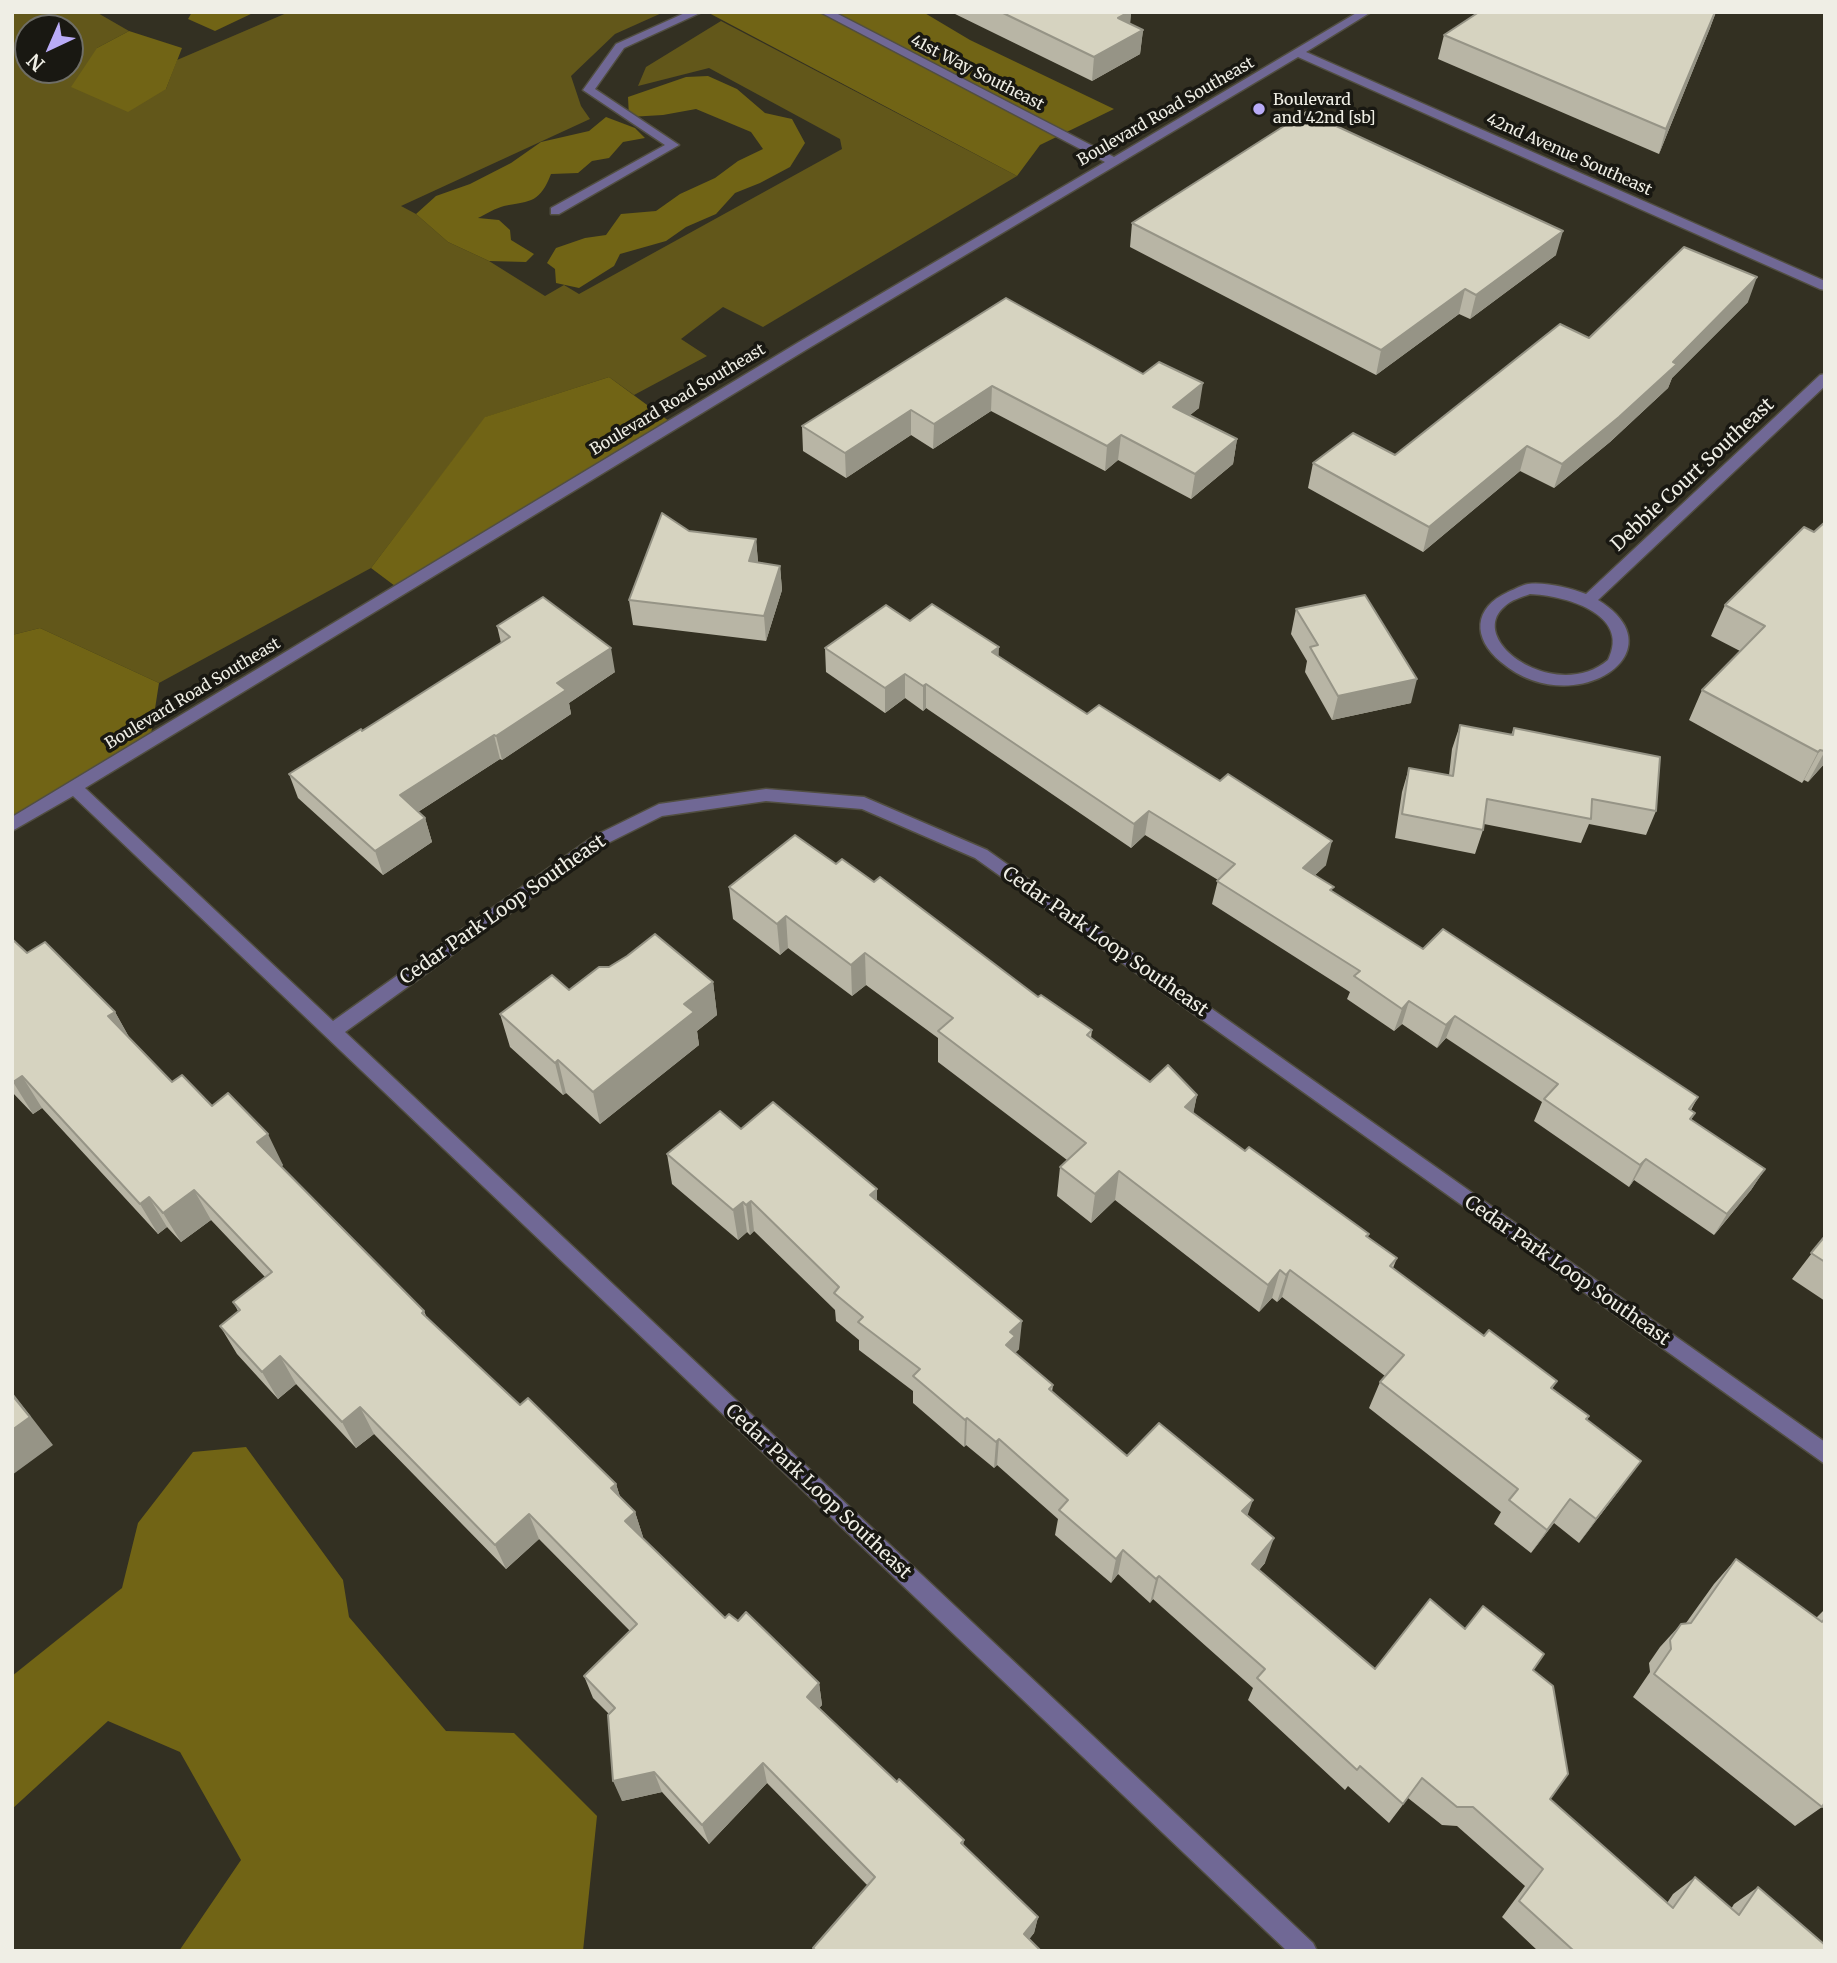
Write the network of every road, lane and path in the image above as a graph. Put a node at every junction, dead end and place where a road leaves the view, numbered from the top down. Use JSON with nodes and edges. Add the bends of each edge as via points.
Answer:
{"nodes":[{"id":1,"x":697,"y":12,"type":"edge"},
{"id":2,"x":825,"y":12,"type":"edge"},
{"id":3,"x":1366,"y":12,"type":"edge"},
{"id":4,"x":1300,"y":54,"type":"junction"},
{"id":5,"x":1115,"y":162,"type":"junction"},
{"id":6,"x":555,"y":211,"type":"dead end"},
{"id":7,"x":1825,"y":286,"type":"edge"},
{"id":8,"x":1825,"y":378,"type":"edge"},
{"id":9,"x":1588,"y":601,"type":"junction"},
{"id":10,"x":74,"y":787,"type":"junction"},
{"id":11,"x":12,"y":825,"type":"edge"},
{"id":12,"x":332,"y":1032,"type":"junction"},
{"id":13,"x":1825,"y":1454,"type":"edge"},
{"id":14,"x":1305,"y":1951,"type":"edge"}],
"edges":[{"from":1,"to":6,"type":"street","via":[[620,47],[589,90],[673,145]]},
{"from":2,"to":5,"type":"street","name":"41st Way Southeast"},
{"from":3,"to":4,"type":"street","name":"Boulevard Road Southeast"},
{"from":4,"to":5,"type":"street","name":"Boulevard Road Southeast"},
{"from":4,"to":7,"type":"street","name":"42nd Avenue Southeast"},
{"from":5,"to":10,"type":"street","name":"Boulevard Road Southeast","via":[[780,359]]},
{"from":8,"to":9,"type":"street","name":"Debbie Court Southeast"},
{"from":9,"to":9,"type":"street","via":[[1549,589],[1510,594],[1488,615],[1490,643],[1517,669],[1537,677],[1580,681],[1598,675],[1612,666],[1622,640],[1605,612]]},
{"from":10,"to":11,"type":"street","name":"Boulevard Road Southeast"},
{"from":10,"to":12,"type":"street","name":"Cedar Park Loop Southeast"},
{"from":12,"to":13,"type":"street","name":"Cedar Park Loop Southeast","via":[[600,840],[659,810],[766,795],[864,803],[981,853]]},
{"from":12,"to":14,"type":"street","name":"Cedar Park Loop Southeast"}]}
